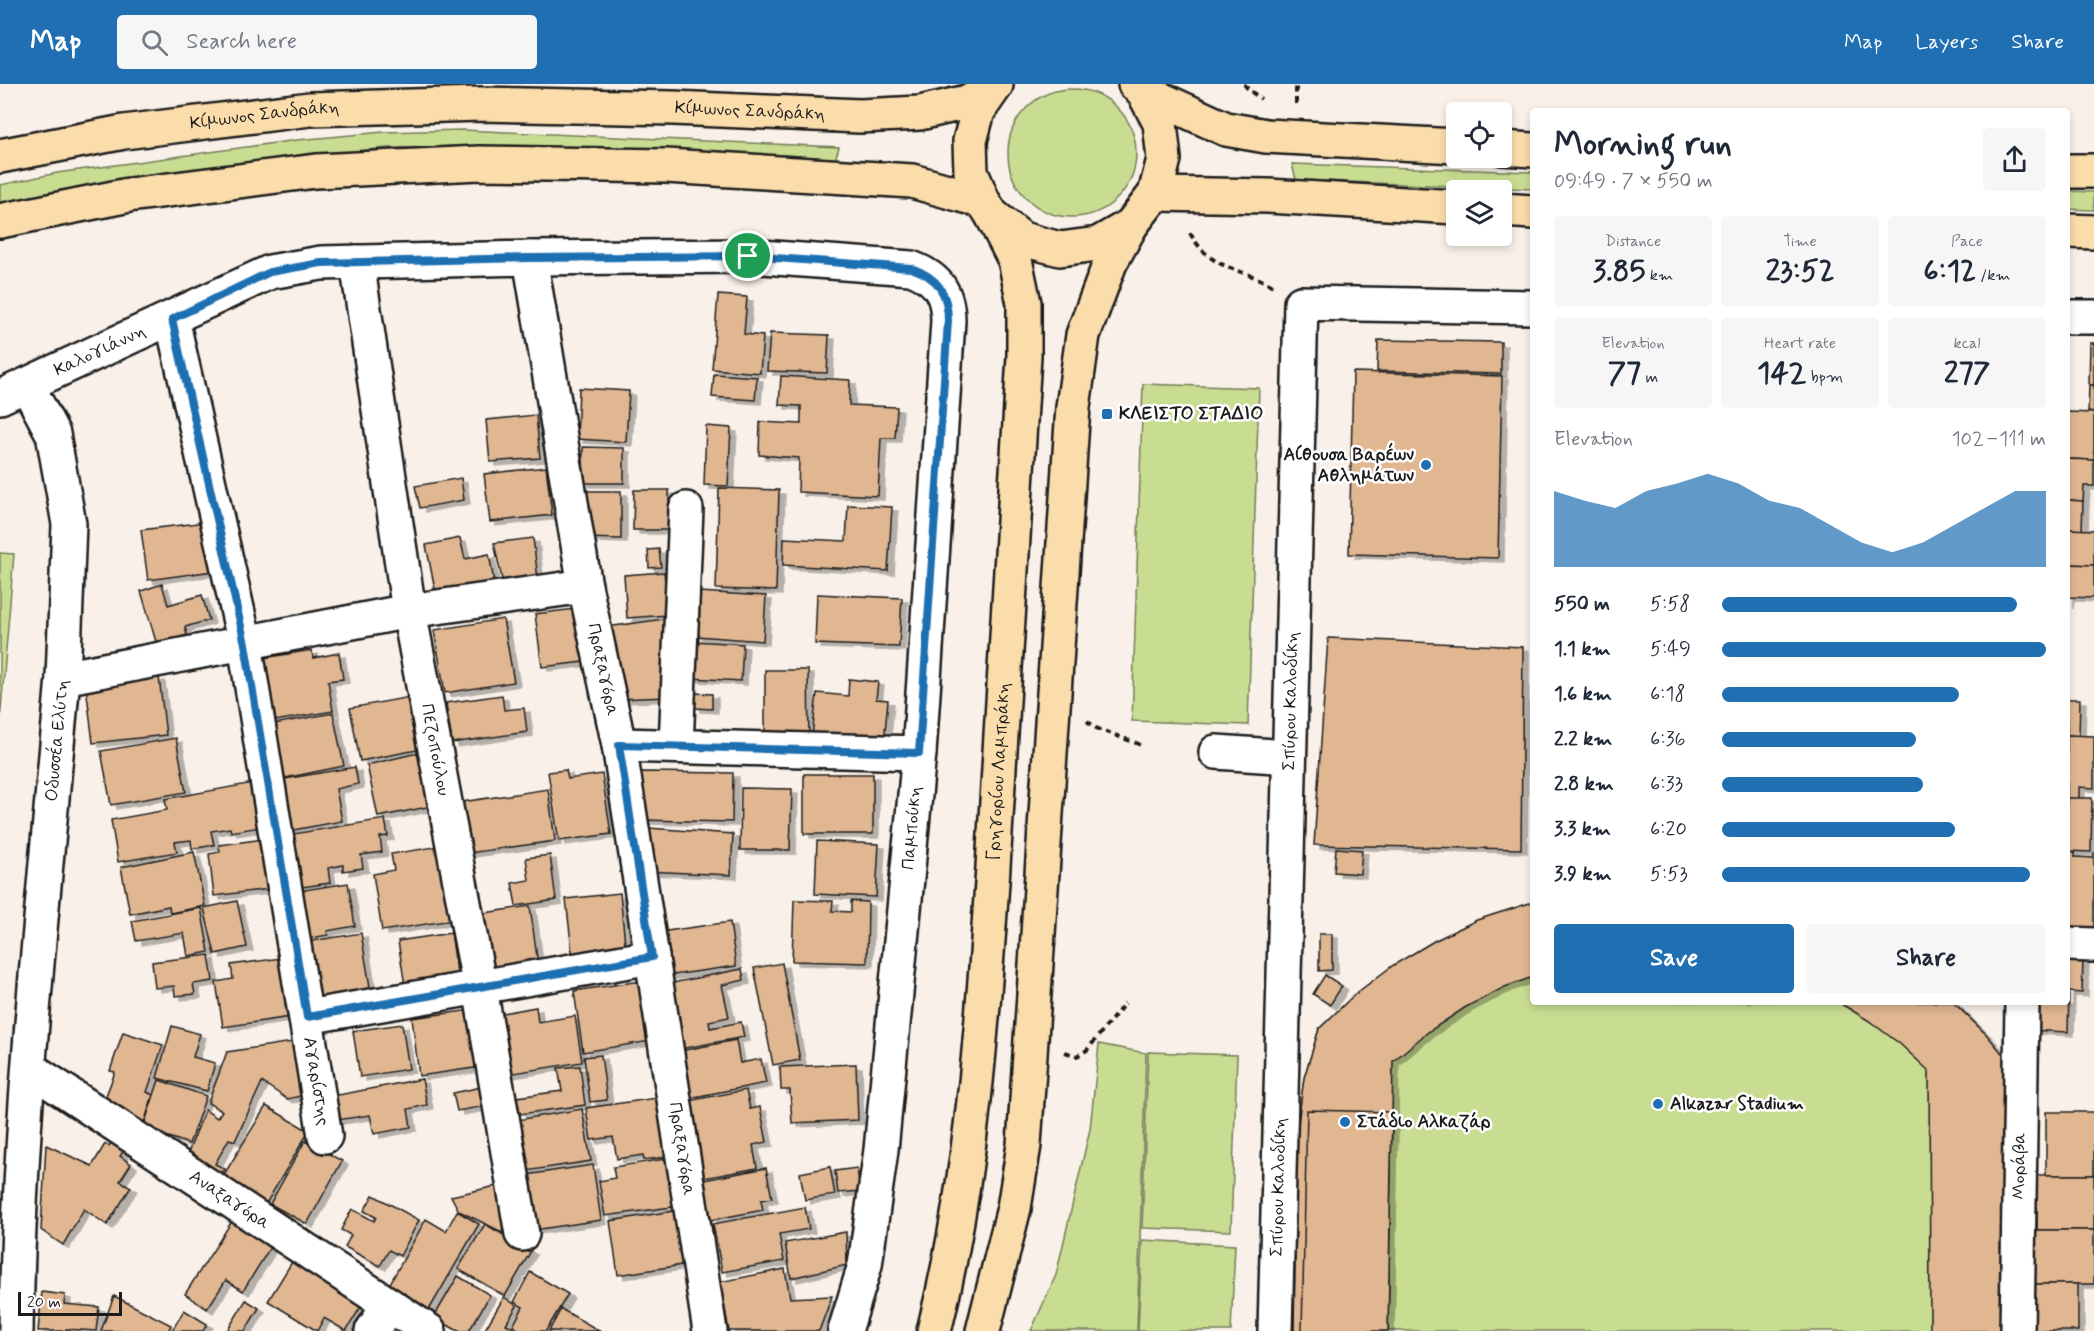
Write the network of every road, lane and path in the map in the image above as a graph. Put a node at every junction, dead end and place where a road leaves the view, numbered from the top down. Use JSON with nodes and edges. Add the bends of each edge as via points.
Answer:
{"nodes":[{"id":1,"x":1244,"y":84,"type":"edge"},
{"id":2,"x":1296,"y":84,"type":"edge"},
{"id":3,"x":996,"y":85,"type":"edge"},
{"id":4,"x":1139,"y":88,"type":"edge"},
{"id":5,"x":1266,"y":108,"type":"dead end"},
{"id":6,"x":1295,"y":108,"type":"dead end"},
{"id":7,"x":1446,"y":145,"type":"edge"},
{"id":8,"x":1512,"y":149,"type":"edge"},
{"id":9,"x":1530,"y":150,"type":"edge"},
{"id":10,"x":0,"y":156,"type":"edge"},
{"id":11,"x":2070,"y":171,"type":"edge"},
{"id":12,"x":2094,"y":171,"type":"edge"},
{"id":13,"x":1155,"y":194,"type":"junction"},
{"id":14,"x":1446,"y":206,"type":"edge"},
{"id":15,"x":987,"y":208,"type":"junction"},
{"id":16,"x":1512,"y":211,"type":"edge"},
{"id":17,"x":1530,"y":212,"type":"edge"},
{"id":18,"x":0,"y":221,"type":"edge"},
{"id":19,"x":1131,"y":225,"type":"junction"},
{"id":20,"x":2070,"y":231,"type":"edge"},
{"id":21,"x":2094,"y":232,"type":"edge"},
{"id":22,"x":1190,"y":233,"type":"dead end"},
{"id":23,"x":530,"y":258,"type":"junction"},
{"id":24,"x":357,"y":262,"type":"junction"},
{"id":25,"x":1301,"y":303,"type":"junction"},
{"id":26,"x":1530,"y":307,"type":"edge"},
{"id":27,"x":2070,"y":316,"type":"edge"},
{"id":28,"x":2094,"y":317,"type":"edge"},
{"id":29,"x":172,"y":319,"type":"junction"},
{"id":30,"x":948,"y":321,"type":"joint"},
{"id":31,"x":14,"y":391,"type":"edge"},
{"id":32,"x":686,"y":509,"type":"dead end"},
{"id":33,"x":585,"y":586,"type":"junction"},
{"id":34,"x":409,"y":611,"type":"junction"},
{"id":35,"x":245,"y":644,"type":"junction"},
{"id":36,"x":63,"y":678,"type":"junction"},
{"id":37,"x":1078,"y":714,"type":"dead end"},
{"id":38,"x":619,"y":745,"type":"junction"},
{"id":39,"x":676,"y":746,"type":"junction"},
{"id":40,"x":1144,"y":746,"type":"dead end"},
{"id":41,"x":1216,"y":752,"type":"dead end"},
{"id":42,"x":919,"y":753,"type":"junction"},
{"id":43,"x":1289,"y":757,"type":"junction"},
{"id":44,"x":2070,"y":944,"type":"edge"},
{"id":45,"x":2094,"y":945,"type":"edge"},
{"id":46,"x":652,"y":957,"type":"junction"},
{"id":47,"x":480,"y":988,"type":"junction"},
{"id":48,"x":1125,"y":1003,"type":"dead end"},
{"id":49,"x":2022,"y":1005,"type":"edge"},
{"id":50,"x":307,"y":1017,"type":"junction"},
{"id":51,"x":1061,"y":1051,"type":"dead end"},
{"id":52,"x":29,"y":1068,"type":"junction"},
{"id":53,"x":325,"y":1136,"type":"dead end"},
{"id":54,"x":522,"y":1234,"type":"dead end"},
{"id":55,"x":380,"y":1318,"type":"edge"},
{"id":56,"x":15,"y":1331,"type":"edge"},
{"id":57,"x":429,"y":1331,"type":"edge"},
{"id":58,"x":710,"y":1331,"type":"edge"},
{"id":59,"x":845,"y":1331,"type":"edge"},
{"id":60,"x":934,"y":1331,"type":"edge"},
{"id":61,"x":983,"y":1331,"type":"edge"},
{"id":62,"x":1275,"y":1331,"type":"edge"},
{"id":63,"x":2017,"y":1331,"type":"edge"}],
"edges":[{"from":1,"to":5,"type":"path"},
{"from":2,"to":6,"type":"path"},
{"from":3,"to":10,"type":"main road","name":"Κίμωνος Σανδράκη","via":[[967,102],[920,113],[860,116],[480,104],[310,109],[124,132]]},
{"from":3,"to":15,"type":"main road","name":"Γρηγορίου Λαμπράκη","via":[[978,111],[970,141],[971,172]]},
{"from":4,"to":7,"type":"main road","via":[[1226,129],[1266,136]]},
{"from":4,"to":13,"type":"main road","via":[[1160,123],[1164,159]]},
{"from":8,"to":9,"type":"main road"},
{"from":11,"to":12,"type":"main road"},
{"from":13,"to":14,"type":"main road"},
{"from":13,"to":19,"type":"main road"},
{"from":15,"to":18,"type":"main road","via":[[912,181],[666,166],[479,163],[316,171],[129,195]]},
{"from":15,"to":19,"type":"main road","via":[[1022,239],[1060,249],[1098,244]]},
{"from":15,"to":60,"type":"main road","name":"Γρηγορίου Λαμπράκη","via":[[1015,260],[1024,303],[1024,356],[987,955],[968,1156],[950,1270]]},
{"from":16,"to":17,"type":"main road"},
{"from":19,"to":61,"type":"main road","via":[[1110,263],[1083,334],[1073,407],[1024,1145],[1014,1208]]},
{"from":20,"to":21,"type":"main road"},
{"from":22,"to":25,"type":"path","via":[[1212,260],[1262,280]]},
{"from":23,"to":24,"type":"street","name":"Καλογιάννη"},
{"from":23,"to":30,"type":"street","name":"Καλογιάννη","via":[[748,256],[911,268],[935,281],[944,293]]},
{"from":23,"to":33,"type":"street","name":"Πραξαγόρα"},
{"from":24,"to":29,"type":"street","name":"Καλογιάννη","via":[[321,263],[270,272]]},
{"from":24,"to":34,"type":"street","name":"Πεζοπούλου"},
{"from":25,"to":26,"type":"street"},
{"from":25,"to":43,"type":"street","name":"Σπύρου Καλοδίκη"},
{"from":27,"to":28,"type":"street"},
{"from":29,"to":31,"type":"street","name":"Καλογιάννη"},
{"from":29,"to":35,"type":"street","name":"Αγαρίστης"},
{"from":30,"to":42,"type":"street","name":"Παμπούκη"},
{"from":31,"to":36,"type":"street","via":[[53,434],[69,524]]},
{"from":32,"to":39,"type":"street"},
{"from":33,"to":34,"type":"street","name":"Οδυσσέα Ελύτη"},
{"from":33,"to":38,"type":"street","name":"Πραξαγόρα"},
{"from":34,"to":35,"type":"street","name":"Οδυσσέα Ελύτη"},
{"from":34,"to":47,"type":"street","name":"Πεζοπούλου"},
{"from":35,"to":36,"type":"street","name":"Οδυσσέα Ελύτη"},
{"from":35,"to":50,"type":"street","name":"Αγαρίστης"},
{"from":36,"to":52,"type":"street","name":"Οδυσσέα Ελύτη"},
{"from":37,"to":40,"type":"path","via":[[1096,728]]},
{"from":38,"to":39,"type":"street"},
{"from":38,"to":46,"type":"street","name":"Πραξαγόρα"},
{"from":39,"to":42,"type":"street"},
{"from":41,"to":43,"type":"street"},
{"from":42,"to":59,"type":"street","name":"Παμπούκη","via":[[882,1150],[865,1266]]},
{"from":43,"to":62,"type":"street","name":"Σπύρου Καλοδίκη"},
{"from":44,"to":45,"type":"street"},
{"from":46,"to":47,"type":"street"},
{"from":46,"to":58,"type":"street","name":"Πραξαγόρα"},
{"from":47,"to":50,"type":"street"},
{"from":47,"to":54,"type":"street","name":"Πεζοπούλου"},
{"from":48,"to":51,"type":"path","via":[[1087,1050],[1077,1056]]},
{"from":49,"to":63,"type":"street","name":"Μοράβα"},
{"from":50,"to":53,"type":"street","name":"Αγαρίστης"},
{"from":52,"to":55,"type":"street","name":"Αναξαγόρα"},
{"from":52,"to":56,"type":"street","name":"Οδυσσέα Ελύτη"},
{"from":55,"to":57,"type":"street","name":"Αναξαγόρα"}]}
